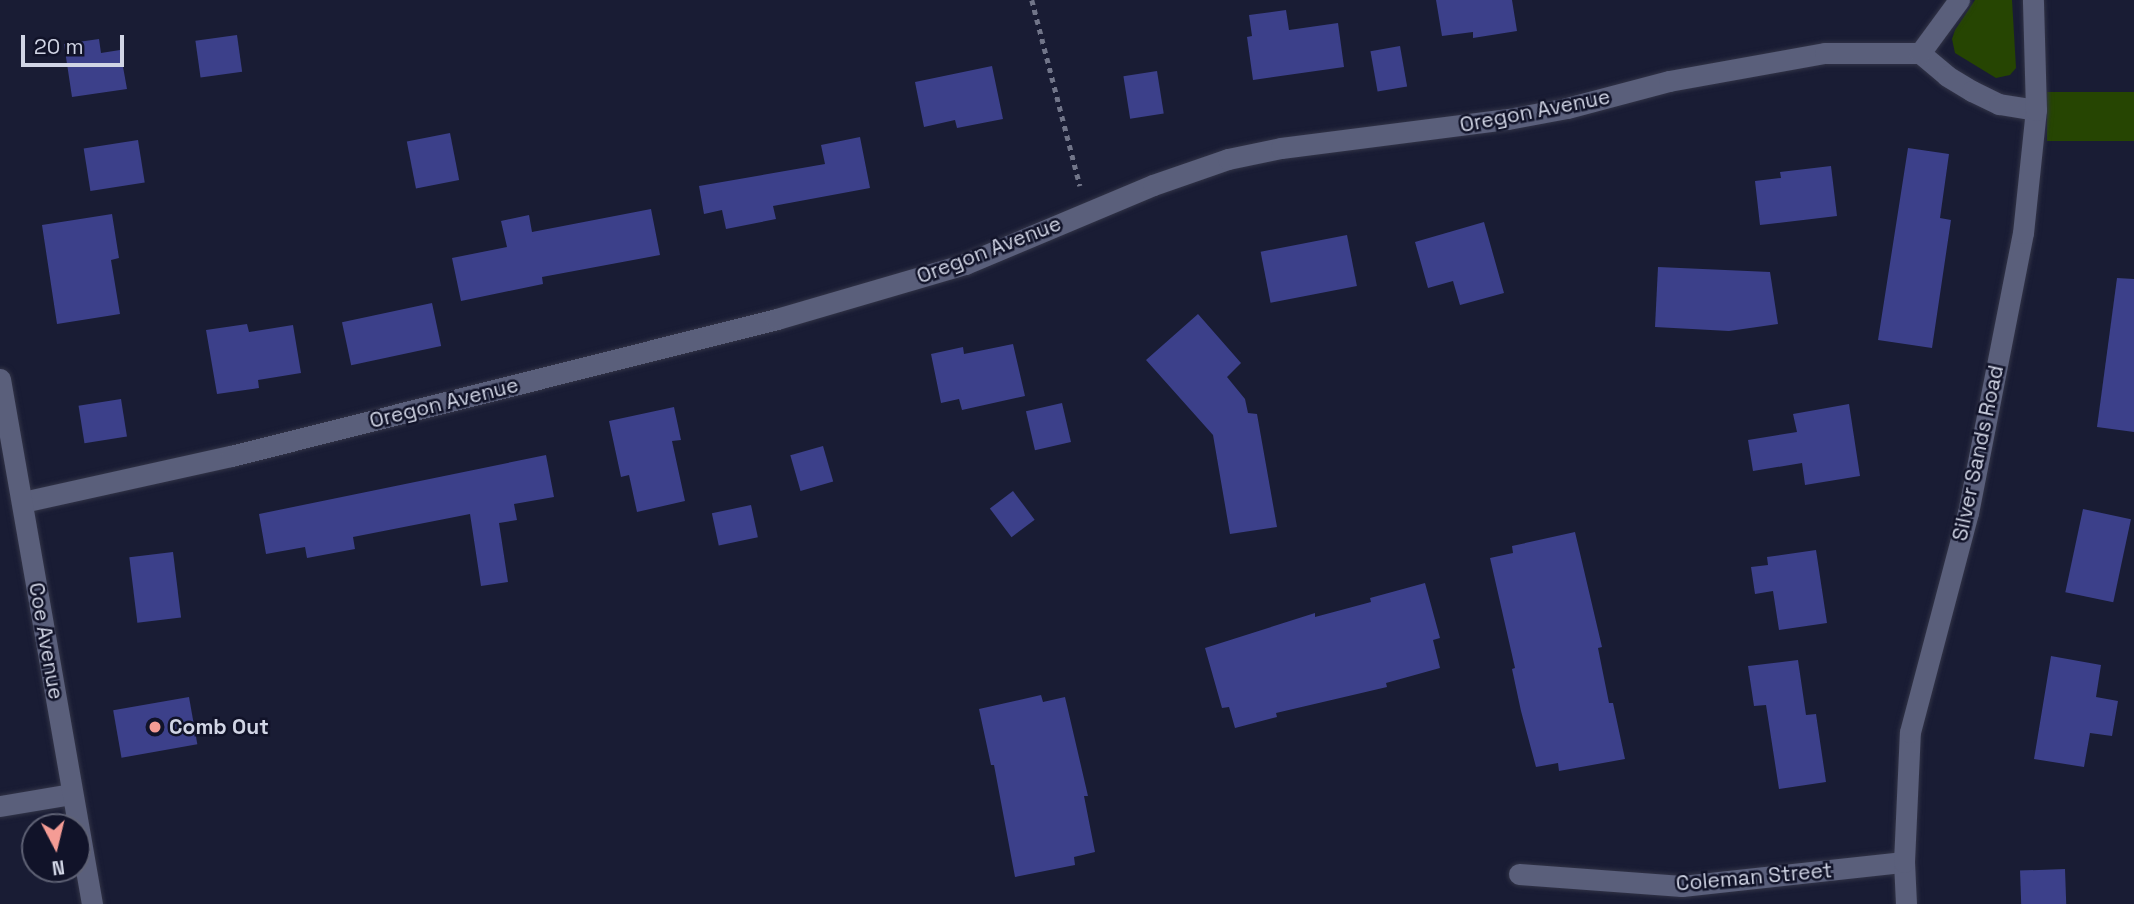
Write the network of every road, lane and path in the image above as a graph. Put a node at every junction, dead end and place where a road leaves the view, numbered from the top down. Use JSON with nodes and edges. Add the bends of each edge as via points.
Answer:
{"nodes":[{"id":1,"x":1032,"y":0,"type":"edge"},
{"id":2,"x":1959,"y":0,"type":"edge"},
{"id":3,"x":2033,"y":0,"type":"edge"},
{"id":4,"x":1920,"y":53,"type":"junction"},
{"id":5,"x":2036,"y":110,"type":"junction"},
{"id":6,"x":1086,"y":212,"type":"junction"},
{"id":7,"x":0,"y":379,"type":"edge"},
{"id":8,"x":23,"y":502,"type":"junction"},
{"id":9,"x":72,"y":794,"type":"junction"},
{"id":10,"x":0,"y":806,"type":"edge"},
{"id":11,"x":1904,"y":862,"type":"junction"},
{"id":12,"x":1519,"y":874,"type":"dead end"},
{"id":13,"x":92,"y":904,"type":"edge"},
{"id":14,"x":1906,"y":904,"type":"edge"}],
"edges":[{"from":1,"to":6,"type":"path"},
{"from":2,"to":4,"type":"street"},
{"from":3,"to":5,"type":"street","name":"Silver Sands Road"},
{"from":4,"to":5,"type":"street","via":[[1972,91],[1999,104]]},
{"from":4,"to":6,"type":"street","name":"Oregon Avenue","via":[[1825,53],[1669,81],[1508,119],[1281,148],[1228,159]]},
{"from":5,"to":11,"type":"street","name":"Silver Sands Road","via":[[2023,233],[1968,513],[1910,732]]},
{"from":6,"to":8,"type":"street","name":"Oregon Avenue","via":[[965,264],[777,319],[231,456]]},
{"from":7,"to":8,"type":"street","name":"Coe Avenue"},
{"from":8,"to":9,"type":"street","name":"Coe Avenue"},
{"from":9,"to":10,"type":"street"},
{"from":9,"to":13,"type":"street","name":"Coe Avenue"},
{"from":11,"to":12,"type":"street","name":"Coleman Street","via":[[1682,886]]},
{"from":11,"to":14,"type":"street","name":"Silver Sands Road"}]}
